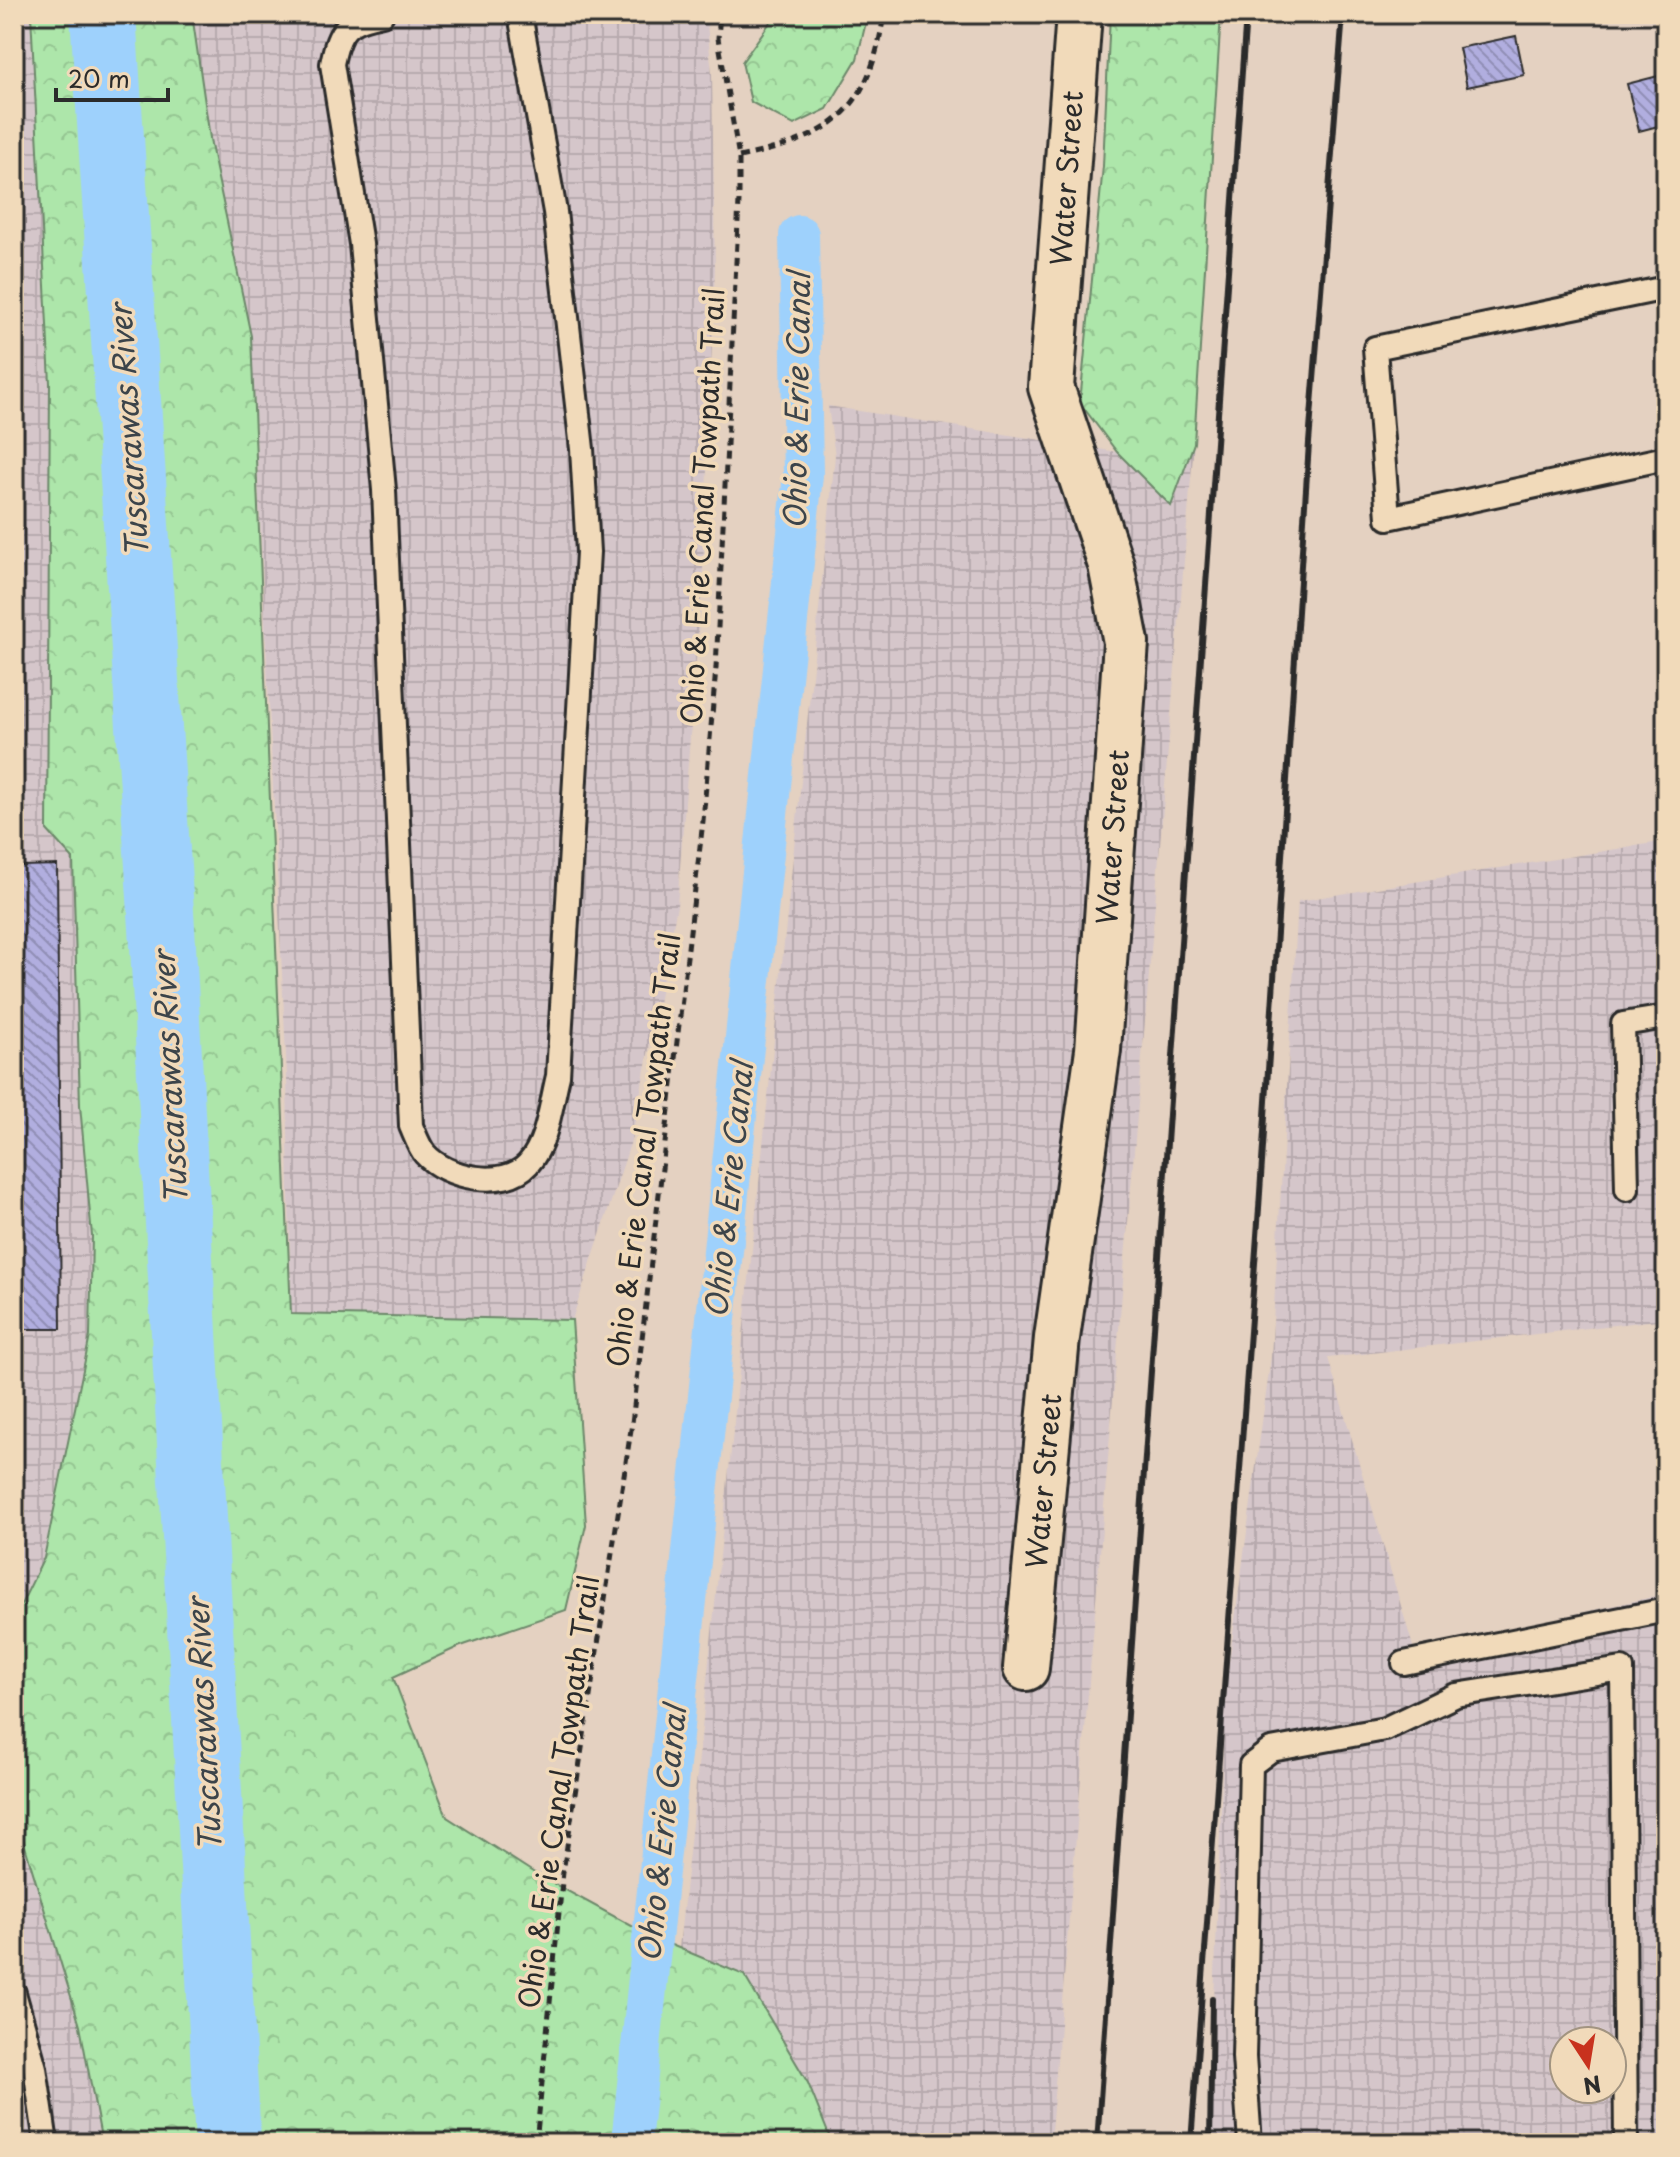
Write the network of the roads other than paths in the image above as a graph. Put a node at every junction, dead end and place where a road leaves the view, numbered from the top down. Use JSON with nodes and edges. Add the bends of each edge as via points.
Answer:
{"nodes":[{"id":1,"x":382,"y":14,"type":"edge"},
{"id":2,"x":520,"y":14,"type":"edge"},
{"id":3,"x":1079,"y":14,"type":"edge"},
{"id":4,"x":1666,"y":288,"type":"edge"},
{"id":5,"x":1666,"y":458,"type":"edge"},
{"id":6,"x":1666,"y":1017,"type":"edge"},
{"id":7,"x":1627,"y":1189,"type":"dead end"},
{"id":8,"x":1666,"y":1610,"type":"edge"},
{"id":9,"x":1404,"y":1663,"type":"dead end"},
{"id":10,"x":1026,"y":1668,"type":"dead end"},
{"id":11,"x":14,"y":1993,"type":"edge"},
{"id":12,"x":46,"y":2143,"type":"edge"},
{"id":13,"x":1250,"y":2143,"type":"edge"},
{"id":14,"x":1626,"y":2143,"type":"edge"}],
"edges":[{"from":1,"to":2,"type":"lane","via":[[357,19],[338,35],[332,64],[361,244],[384,490],[411,1126],[425,1154],[455,1175],[503,1178],[527,1165],[542,1138],[558,1076],[588,552],[555,212]]},
{"from":3,"to":10,"type":"street","name":"Water Street","via":[[1051,387],[1111,565],[1126,642],[1098,1050],[1057,1338]]},
{"from":4,"to":5,"type":"lane","via":[[1375,348],[1388,518]]},
{"from":6,"to":7,"type":"lane","via":[[1623,1024]]},
{"from":8,"to":9,"type":"lane"},
{"from":11,"to":12,"type":"lane","via":[[35,2068]]},
{"from":13,"to":14,"type":"lane","via":[[1244,2057],[1251,1765],[1271,1750],[1385,1729],[1456,1695],[1622,1669]]}]}
